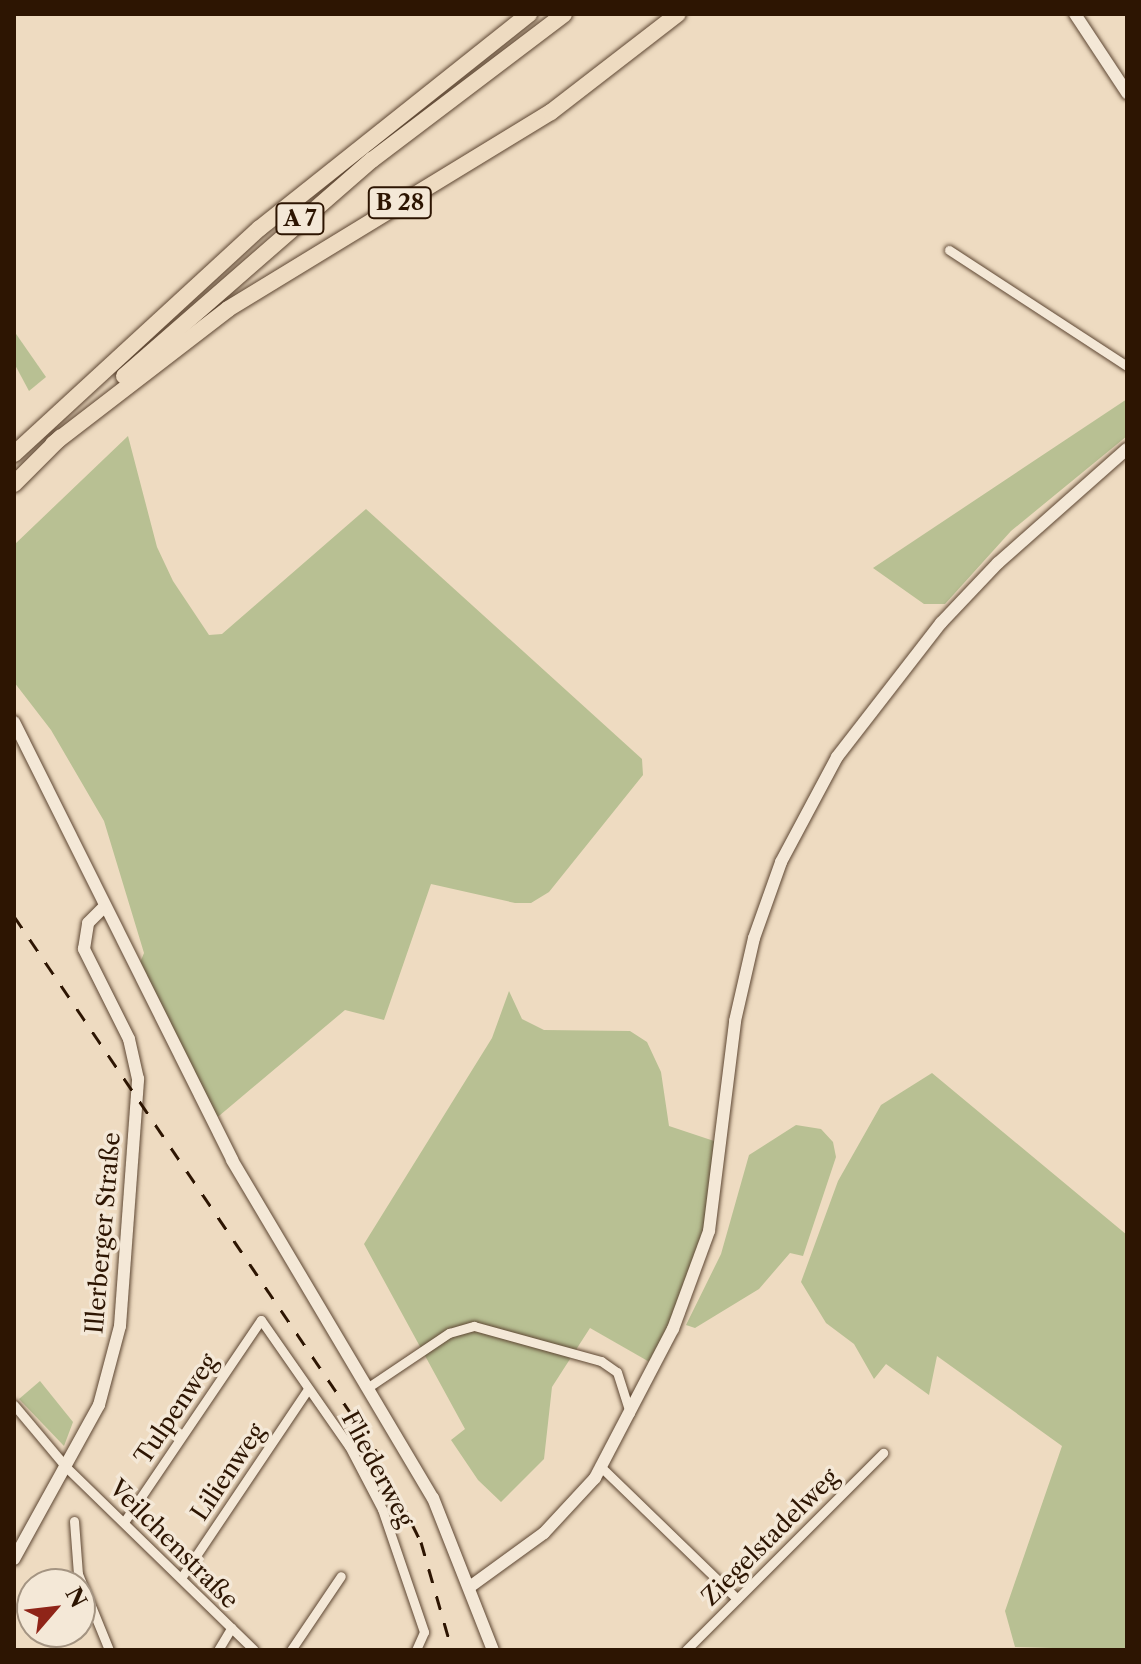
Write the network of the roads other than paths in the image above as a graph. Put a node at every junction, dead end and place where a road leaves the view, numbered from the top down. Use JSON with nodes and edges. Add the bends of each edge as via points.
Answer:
{"nodes":[{"id":1,"x":517,"y":14,"type":"edge"},
{"id":2,"x":529,"y":14,"type":"edge"},
{"id":3,"x":564,"y":14,"type":"edge"},
{"id":4,"x":678,"y":14,"type":"edge"},
{"id":5,"x":1075,"y":14,"type":"edge"},
{"id":6,"x":501,"y":33,"type":"junction"},
{"id":7,"x":1127,"y":93,"type":"edge"},
{"id":8,"x":949,"y":250,"type":"dead end"},
{"id":9,"x":1127,"y":366,"type":"edge"},
{"id":10,"x":53,"y":444,"type":"junction"},
{"id":11,"x":1127,"y":449,"type":"edge"},
{"id":12,"x":14,"y":454,"type":"edge"},
{"id":13,"x":14,"y":484,"type":"edge"},
{"id":14,"x":14,"y":722,"type":"edge"},
{"id":15,"x":104,"y":907,"type":"junction"},
{"id":16,"x":261,"y":1320,"type":"joint"},
{"id":17,"x":367,"y":1388,"type":"junction"},
{"id":18,"x":308,"y":1389,"type":"junction"},
{"id":19,"x":16,"y":1411,"type":"edge"},
{"id":20,"x":630,"y":1413,"type":"junction"},
{"id":21,"x":883,"y":1453,"type":"dead end"},
{"id":22,"x":66,"y":1467,"type":"junction"},
{"id":23,"x":602,"y":1468,"type":"junction"},
{"id":24,"x":74,"y":1521,"type":"dead end"},
{"id":25,"x":124,"y":1522,"type":"junction"},
{"id":26,"x":18,"y":1543,"type":"edge"},
{"id":27,"x":14,"y":1559,"type":"edge"},
{"id":28,"x":341,"y":1576,"type":"dead end"},
{"id":29,"x":181,"y":1578,"type":"junction"},
{"id":30,"x":471,"y":1586,"type":"junction"},
{"id":31,"x":737,"y":1599,"type":"junction"},
{"id":32,"x":231,"y":1628,"type":"junction"},
{"id":33,"x":109,"y":1650,"type":"edge"},
{"id":34,"x":218,"y":1650,"type":"edge"},
{"id":35,"x":254,"y":1650,"type":"edge"},
{"id":36,"x":291,"y":1650,"type":"edge"},
{"id":37,"x":416,"y":1650,"type":"edge"},
{"id":38,"x":493,"y":1650,"type":"edge"},
{"id":39,"x":686,"y":1650,"type":"edge"}],
"edges":[{"from":1,"to":6,"type":"highway"},
{"from":2,"to":6,"type":"highway","number":"A 7"},
{"from":3,"to":10,"type":"highway","number":"A 7","via":[[273,242]]},
{"from":4,"to":10,"type":"highway","number":"B 28","via":[[551,112],[228,309]]},
{"from":5,"to":7,"type":"main road"},
{"from":6,"to":12,"type":"highway","number":"A 7","via":[[260,228]]},
{"from":8,"to":9,"type":"street"},
{"from":10,"to":13,"type":"highway","number":"A 7"},
{"from":11,"to":20,"type":"main road","via":[[1050,511],[941,623],[857,727],[809,806],[781,862],[754,938],[735,1021],[709,1231],[673,1329]]},
{"from":14,"to":15,"type":"main road"},
{"from":15,"to":17,"type":"main road","via":[[232,1160]]},
{"from":15,"to":22,"type":"main road","name":"Illerberger Straße","via":[[88,923],[84,949],[129,1039],[138,1079],[114,1358],[99,1405]]},
{"from":16,"to":18,"type":"street","name":"Fliederweg"},
{"from":16,"to":25,"type":"street","name":"Tulpenweg"},
{"from":17,"to":20,"type":"street","via":[[449,1333],[474,1326],[601,1361],[617,1372]]},
{"from":17,"to":30,"type":"main road","via":[[433,1498]]},
{"from":18,"to":29,"type":"street","name":"Lilienweg"},
{"from":18,"to":37,"type":"street","name":"Fliederweg","via":[[349,1446],[382,1509],[424,1632]]},
{"from":19,"to":22,"type":"street","name":"Veilchenstraße"},
{"from":20,"to":23,"type":"main road"},
{"from":21,"to":31,"type":"street","name":"Ziegelstadelweg"},
{"from":22,"to":25,"type":"street","name":"Veilchenstraße"},
{"from":22,"to":26,"type":"main road","name":"Illerberger Straße"},
{"from":23,"to":30,"type":"main road","via":[[544,1533]]},
{"from":23,"to":31,"type":"street"},
{"from":24,"to":33,"type":"street","via":[[78,1574]]},
{"from":25,"to":29,"type":"street","name":"Veilchenstraße"},
{"from":26,"to":27,"type":"main road","name":"Illerberger Straße"},
{"from":28,"to":36,"type":"street"},
{"from":29,"to":32,"type":"street","name":"Veilchenstraße"},
{"from":30,"to":38,"type":"main road"},
{"from":31,"to":39,"type":"street","name":"Ziegelstadelweg"},
{"from":32,"to":34,"type":"street"},
{"from":32,"to":35,"type":"street","name":"Veilchenstraße"}]}
